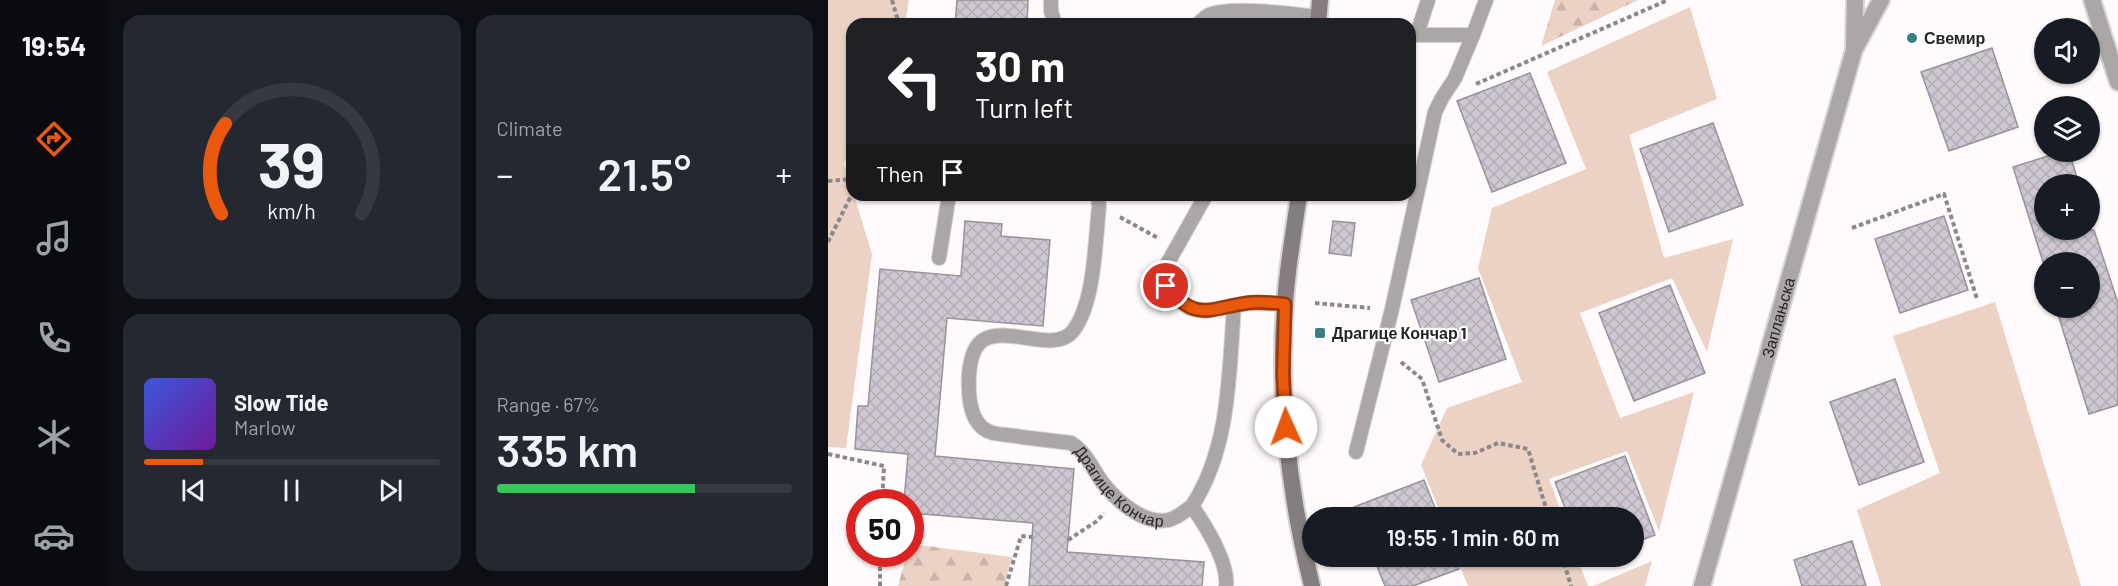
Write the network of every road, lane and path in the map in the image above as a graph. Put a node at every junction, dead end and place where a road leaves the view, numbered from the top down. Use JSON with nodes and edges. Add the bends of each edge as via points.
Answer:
{"nodes":[{"id":1,"x":892,"y":0,"type":"edge"},
{"id":2,"x":1051,"y":0,"type":"edge"},
{"id":3,"x":1428,"y":0,"type":"edge"},
{"id":4,"x":1486,"y":0,"type":"edge"},
{"id":5,"x":1668,"y":0,"type":"edge"},
{"id":6,"x":1855,"y":0,"type":"edge"},
{"id":7,"x":1881,"y":0,"type":"edge"},
{"id":8,"x":2092,"y":0,"type":"edge"},
{"id":9,"x":1319,"y":14,"type":"edge"},
{"id":10,"x":897,"y":18,"type":"edge"},
{"id":11,"x":1053,"y":18,"type":"edge"},
{"id":12,"x":1205,"y":18,"type":"edge"},
{"id":13,"x":1416,"y":27,"type":"edge"},
{"id":14,"x":1416,"y":34,"type":"edge"},
{"id":15,"x":1473,"y":35,"type":"junction"},
{"id":16,"x":1854,"y":50,"type":"junction"},
{"id":17,"x":1492,"y":77,"type":"dead end"},
{"id":18,"x":2118,"y":82,"type":"edge"},
{"id":19,"x":846,"y":180,"type":"edge"},
{"id":20,"x":828,"y":181,"type":"edge"},
{"id":21,"x":1416,"y":199,"type":"edge"},
{"id":22,"x":848,"y":201,"type":"edge"},
{"id":23,"x":948,"y":201,"type":"edge"},
{"id":24,"x":1098,"y":201,"type":"edge"},
{"id":25,"x":1203,"y":201,"type":"edge"},
{"id":26,"x":1298,"y":201,"type":"edge"},
{"id":27,"x":1416,"y":201,"type":"edge"},
{"id":28,"x":1852,"y":228,"type":"dead end"},
{"id":29,"x":1154,"y":235,"type":"dead end"},
{"id":30,"x":828,"y":242,"type":"edge"},
{"id":31,"x":939,"y":258,"type":"dead end"},
{"id":32,"x":1977,"y":299,"type":"dead end"},
{"id":33,"x":1315,"y":303,"type":"dead end"},
{"id":34,"x":1285,"y":304,"type":"junction"},
{"id":35,"x":1234,"y":306,"type":"junction"},
{"id":36,"x":1392,"y":309,"type":"junction"},
{"id":37,"x":1382,"y":346,"type":"junction"},
{"id":38,"x":1356,"y":452,"type":"dead end"},
{"id":39,"x":828,"y":454,"type":"edge"},
{"id":40,"x":883,"y":489,"type":"edge"},
{"id":41,"x":1116,"y":499,"type":"junction"},
{"id":42,"x":1192,"y":506,"type":"junction"},
{"id":43,"x":1546,"y":507,"type":"edge"},
{"id":44,"x":1032,"y":537,"type":"dead end"},
{"id":45,"x":1068,"y":540,"type":"dead end"},
{"id":46,"x":880,"y":567,"type":"edge"},
{"id":47,"x":1565,"y":567,"type":"edge"},
{"id":48,"x":880,"y":586,"type":"edge"},
{"id":49,"x":1006,"y":586,"type":"edge"},
{"id":50,"x":1226,"y":586,"type":"edge"},
{"id":51,"x":1312,"y":586,"type":"edge"},
{"id":52,"x":1571,"y":586,"type":"edge"},
{"id":53,"x":1702,"y":586,"type":"edge"}],
"edges":[{"from":1,"to":10,"type":"path"},
{"from":2,"to":11,"type":"lane"},
{"from":3,"to":13,"type":"lane"},
{"from":4,"to":15,"type":"lane"},
{"from":5,"to":17,"type":"path"},
{"from":6,"to":16,"type":"street","name":"Заплањска"},
{"from":7,"to":16,"type":"street","name":"Заплањска"},
{"from":8,"to":18,"type":"street"},
{"from":9,"to":12,"type":"lane","via":[[1228,11]]},
{"from":14,"to":15,"type":"lane"},
{"from":15,"to":21,"type":"lane","via":[[1435,112]]},
{"from":16,"to":53,"type":"street","name":"Заплањска"},
{"from":19,"to":20,"type":"path"},
{"from":22,"to":30,"type":"path"},
{"from":23,"to":31,"type":"lane"},
{"from":24,"to":29,"type":"path"},
{"from":24,"to":41,"type":"lane","name":"Драгице Кончар","via":[[1089,294],[1071,333],[1048,341],[996,335],[985,339],[976,345],[970,365],[968,396],[976,419],[991,433],[1071,443],[1080,449]]},
{"from":25,"to":35,"type":"lane","via":[[1166,266],[1166,286],[1189,308],[1206,311]]},
{"from":26,"to":34,"type":"main road"},
{"from":27,"to":36,"type":"lane"},
{"from":28,"to":32,"type":"path","via":[[1944,194]]},
{"from":33,"to":36,"type":"path"},
{"from":34,"to":35,"type":"lane"},
{"from":34,"to":51,"type":"main road","via":[[1283,375],[1292,493]]},
{"from":35,"to":42,"type":"lane","name":"Драгице Кончар","via":[[1225,421],[1204,488]]},
{"from":36,"to":37,"type":"lane"},
{"from":37,"to":38,"type":"lane"},
{"from":37,"to":43,"type":"path","via":[[1422,380],[1442,440],[1458,454],[1475,453],[1498,443],[1528,449]]},
{"from":39,"to":40,"type":"path","via":[[884,466]]},
{"from":41,"to":42,"type":"lane","name":"Драгице Кончар","via":[[1148,518],[1168,520]]},
{"from":41,"to":45,"type":"path","via":[[1096,521]]},
{"from":42,"to":50,"type":"lane","name":"Драгице Кончар","via":[[1208,528]]},
{"from":44,"to":49,"type":"path","via":[[1021,536]]},
{"from":46,"to":48,"type":"path"},
{"from":47,"to":52,"type":"path"}]}
